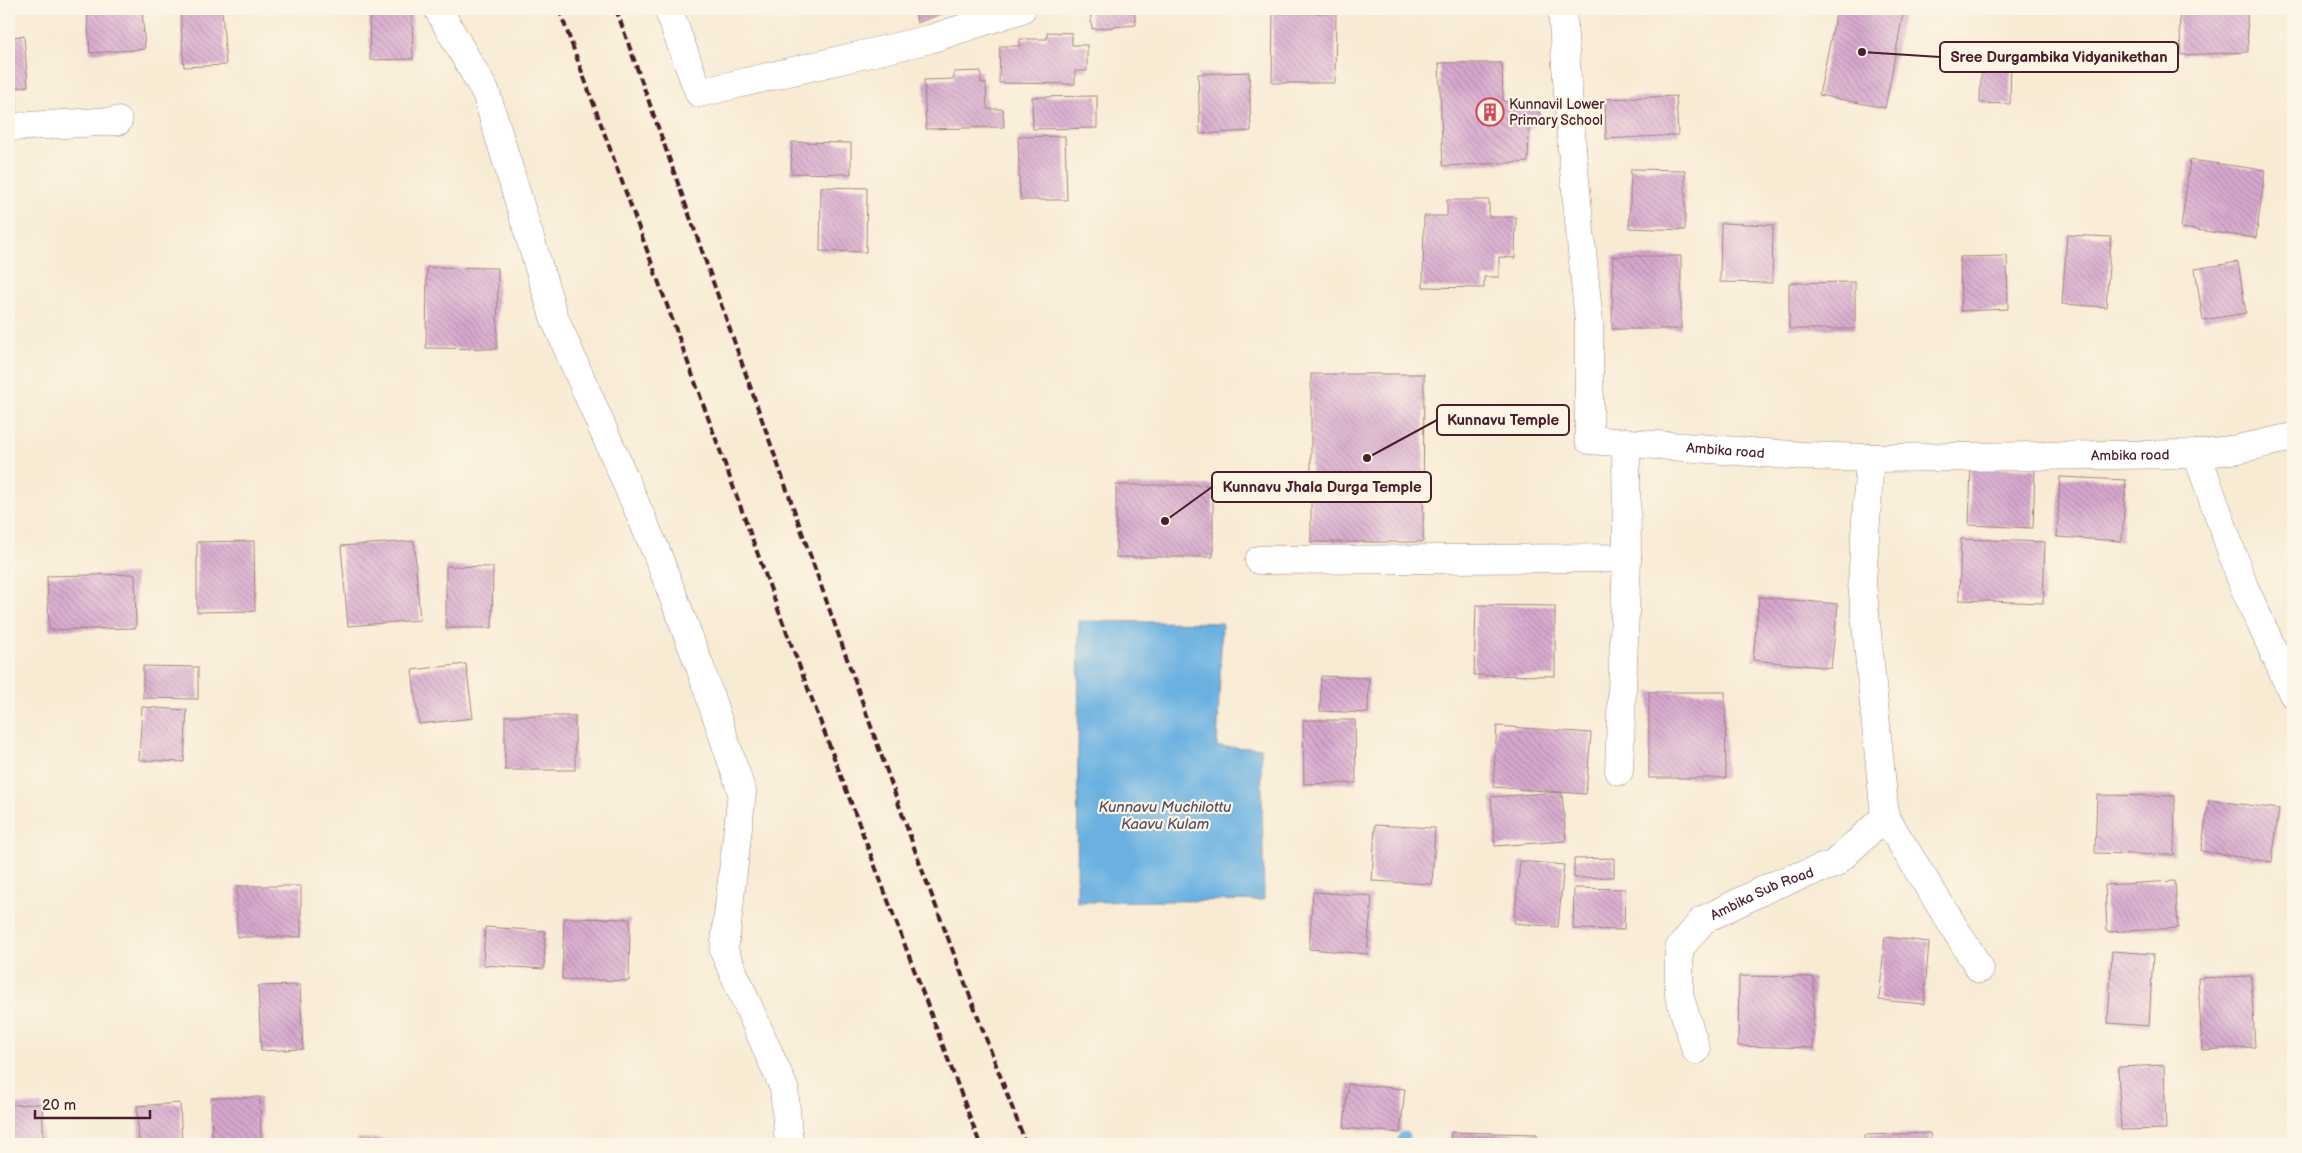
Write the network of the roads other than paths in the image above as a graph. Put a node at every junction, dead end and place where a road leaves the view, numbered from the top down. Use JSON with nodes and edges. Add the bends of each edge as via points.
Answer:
{"nodes":[{"id":1,"x":438,"y":9,"type":"edge"},
{"id":2,"x":668,"y":9,"type":"edge"},
{"id":3,"x":1022,"y":9,"type":"edge"},
{"id":4,"x":1562,"y":9,"type":"edge"},
{"id":5,"x":118,"y":122,"type":"dead end"},
{"id":6,"x":9,"y":127,"type":"edge"},
{"id":7,"x":2293,"y":437,"type":"edge"},
{"id":8,"x":1626,"y":442,"type":"junction"},
{"id":9,"x":2197,"y":454,"type":"junction"},
{"id":10,"x":1870,"y":458,"type":"junction"},
{"id":11,"x":1628,"y":558,"type":"junction"},
{"id":12,"x":1259,"y":560,"type":"dead end"},
{"id":13,"x":2293,"y":694,"type":"edge"},
{"id":14,"x":1619,"y":771,"type":"dead end"},
{"id":15,"x":1885,"y":817,"type":"junction"},
{"id":16,"x":1980,"y":969,"type":"dead end"},
{"id":17,"x":1696,"y":1050,"type":"dead end"},
{"id":18,"x":790,"y":1144,"type":"edge"}],
"edges":[{"from":1,"to":18,"type":"street","via":[[486,93],[554,317],[656,551],[742,792],[724,951],[784,1088]]},
{"from":2,"to":3,"type":"street","via":[[699,93],[930,39]]},
{"from":4,"to":8,"type":"street","name":"Ambika road","via":[[1589,323],[1589,440]]},
{"from":5,"to":6,"type":"street"},
{"from":7,"to":9,"type":"street","name":"Ambika road","via":[[2238,450]]},
{"from":8,"to":10,"type":"street","name":"Ambika road"},
{"from":8,"to":11,"type":"street"},
{"from":9,"to":10,"type":"street","name":"Ambika road"},
{"from":9,"to":13,"type":"street","via":[[2244,587]]},
{"from":10,"to":15,"type":"street","via":[[1862,583]]},
{"from":11,"to":12,"type":"street"},
{"from":11,"to":14,"type":"street"},
{"from":15,"to":16,"type":"street"},
{"from":15,"to":17,"type":"street","name":"Ambika Sub Road","via":[[1834,864],[1774,885],[1703,920],[1679,949],[1679,995]]}]}
